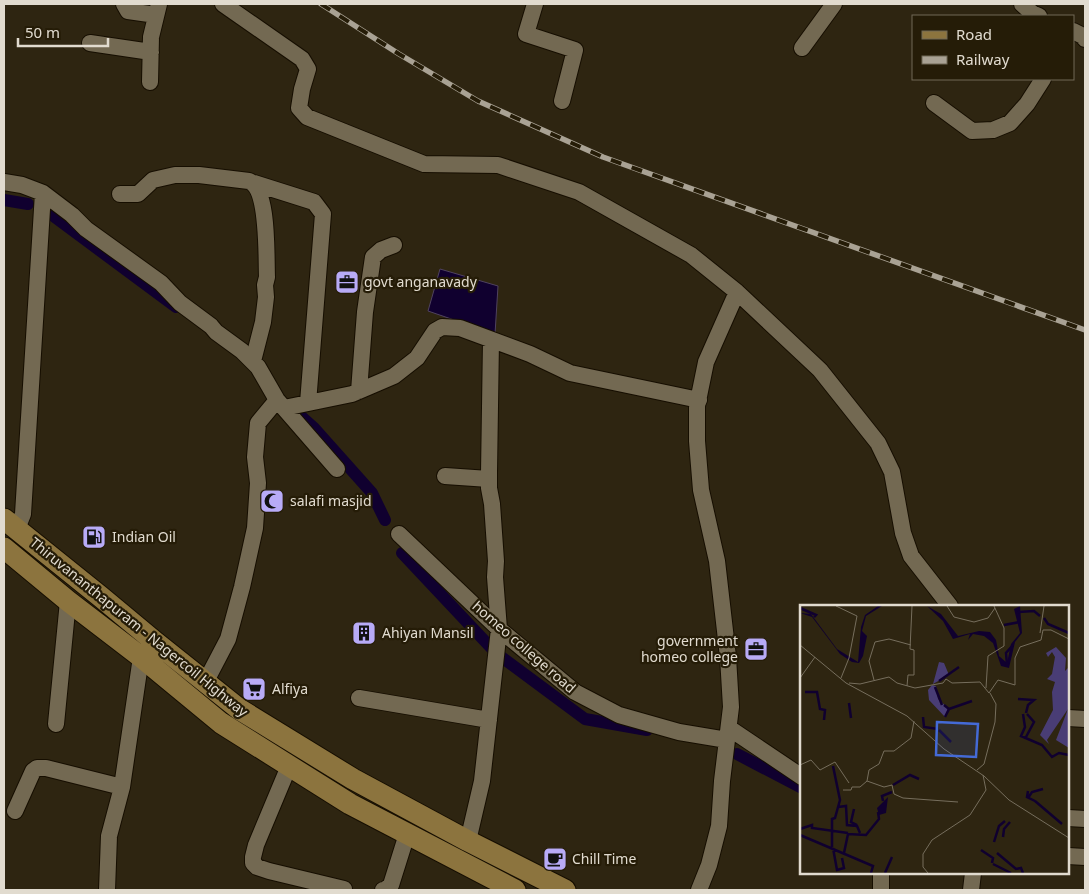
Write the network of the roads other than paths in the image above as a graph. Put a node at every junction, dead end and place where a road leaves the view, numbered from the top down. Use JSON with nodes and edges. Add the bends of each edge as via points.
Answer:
{"nodes":[{"id":1,"x":124,"y":4,"type":"edge"},
{"id":2,"x":223,"y":4,"type":"edge"},
{"id":3,"x":534,"y":4,"type":"edge"},
{"id":4,"x":834,"y":4,"type":"edge"},
{"id":5,"x":1022,"y":4,"type":"edge"},
{"id":6,"x":157,"y":9,"type":"edge"},
{"id":7,"x":1037,"y":15,"type":"edge"},
{"id":8,"x":1074,"y":32,"type":"edge"},
{"id":9,"x":1085,"y":39,"type":"edge"},
{"id":10,"x":90,"y":43,"type":"dead end"},
{"id":11,"x":802,"y":48,"type":"dead end"},
{"id":12,"x":150,"y":52,"type":"junction"},
{"id":13,"x":1042,"y":80,"type":"edge"},
{"id":14,"x":150,"y":82,"type":"dead end"},
{"id":15,"x":562,"y":101,"type":"dead end"},
{"id":16,"x":934,"y":103,"type":"dead end"},
{"id":17,"x":4,"y":182,"type":"edge"},
{"id":18,"x":254,"y":183,"type":"junction"},
{"id":19,"x":43,"y":193,"type":"junction"},
{"id":20,"x":120,"y":194,"type":"dead end"},
{"id":21,"x":394,"y":245,"type":"dead end"},
{"id":22,"x":737,"y":292,"type":"junction"},
{"id":23,"x":492,"y":340,"type":"junction"},
{"id":24,"x":255,"y":364,"type":"junction"},
{"id":25,"x":359,"y":391,"type":"junction"},
{"id":26,"x":699,"y":400,"type":"junction"},
{"id":27,"x":281,"y":403,"type":"junction"},
{"id":28,"x":308,"y":403,"type":"junction"},
{"id":29,"x":337,"y":469,"type":"dead end"},
{"id":30,"x":445,"y":476,"type":"dead end"},
{"id":31,"x":489,"y":479,"type":"junction"},
{"id":32,"x":10,"y":524,"type":"edge"},
{"id":33,"x":399,"y":534,"type":"dead end"},
{"id":34,"x":4,"y":548,"type":"edge"},
{"id":35,"x":68,"y":601,"type":"junction"},
{"id":36,"x":949,"y":605,"type":"edge"},
{"id":37,"x":499,"y":629,"type":"junction"},
{"id":38,"x":147,"y":649,"type":"junction"},
{"id":39,"x":206,"y":682,"type":"junction"},
{"id":40,"x":359,"y":698,"type":"dead end"},
{"id":41,"x":1069,"y":718,"type":"edge"},
{"id":42,"x":1085,"y":719,"type":"edge"},
{"id":43,"x":489,"y":720,"type":"junction"},
{"id":44,"x":56,"y":724,"type":"dead end"},
{"id":45,"x":728,"y":734,"type":"junction"},
{"id":46,"x":289,"y":766,"type":"junction"},
{"id":47,"x":800,"y":776,"type":"edge"},
{"id":48,"x":122,"y":787,"type":"junction"},
{"id":49,"x":15,"y":811,"type":"dead end"},
{"id":50,"x":1069,"y":818,"type":"edge"},
{"id":51,"x":1085,"y":819,"type":"edge"},
{"id":52,"x":407,"y":834,"type":"junction"},
{"id":53,"x":468,"y":841,"type":"junction"},
{"id":54,"x":1069,"y":856,"type":"edge"},
{"id":55,"x":1085,"y":858,"type":"edge"},
{"id":56,"x":881,"y":874,"type":"edge"},
{"id":57,"x":973,"y":874,"type":"edge"},
{"id":58,"x":107,"y":890,"type":"edge"},
{"id":59,"x":348,"y":890,"type":"edge"},
{"id":60,"x":383,"y":890,"type":"edge"},
{"id":61,"x":515,"y":890,"type":"edge"},
{"id":62,"x":565,"y":890,"type":"edge"},
{"id":63,"x":699,"y":890,"type":"edge"},
{"id":64,"x":882,"y":890,"type":"edge"},
{"id":65,"x":970,"y":890,"type":"edge"}],
"edges":[{"from":1,"to":6,"type":"street","via":[[128,11]]},
{"from":2,"to":22,"type":"street","via":[[302,59],[308,70],[299,108],[307,117],[424,164],[498,165],[579,192],[691,255]]},
{"from":3,"to":15,"type":"street","via":[[526,34],[575,50]]},
{"from":4,"to":11,"type":"street"},
{"from":5,"to":7,"type":"street"},
{"from":6,"to":12,"type":"street"},
{"from":8,"to":9,"type":"street"},
{"from":10,"to":12,"type":"street"},
{"from":12,"to":14,"type":"street"},
{"from":13,"to":16,"type":"street","via":[[1028,104],[1010,123],[993,130],[972,131]]},
{"from":17,"to":19,"type":"street"},
{"from":18,"to":20,"type":"street","via":[[175,175],[153,180],[138,194]]},
{"from":18,"to":24,"type":"street","via":[[266,220],[267,277]]},
{"from":18,"to":28,"type":"street","via":[[314,202],[323,214]]},
{"from":19,"to":24,"type":"street","via":[[92,234],[161,282],[180,303]]},
{"from":19,"to":32,"type":"street","via":[[23,514]]},
{"from":21,"to":25,"type":"street","via":[[373,257]]},
{"from":22,"to":26,"type":"street","via":[[706,362]]},
{"from":22,"to":36,"type":"street","via":[[820,370],[878,443],[892,472],[902,533],[911,556]]},
{"from":23,"to":25,"type":"street","via":[[460,328],[442,326],[417,358],[394,376]]},
{"from":23,"to":26,"type":"street","via":[[570,373]]},
{"from":23,"to":31,"type":"street"},
{"from":24,"to":27,"type":"street"},
{"from":25,"to":28,"type":"street"},
{"from":26,"to":45,"type":"street","via":[[697,441],[702,490],[718,561],[728,657],[731,707]]},
{"from":27,"to":28,"type":"street"},
{"from":27,"to":29,"type":"street"},
{"from":27,"to":39,"type":"street","via":[[258,423],[255,528],[228,639]]},
{"from":30,"to":31,"type":"street"},
{"from":31,"to":37,"type":"street"},
{"from":32,"to":38,"type":"main road","name":"Thiruvananthapuram - Nagercoil Highway"},
{"from":33,"to":37,"type":"street","name":"homeo college road"},
{"from":34,"to":35,"type":"main road","name":"Thiruvananthapuram - Nagercoil Highway"},
{"from":35,"to":38,"type":"main road","name":"Thiruvananthapuram - Nagercoil Highway"},
{"from":35,"to":44,"type":"street"},
{"from":37,"to":43,"type":"street"},
{"from":37,"to":45,"type":"street","name":"homeo college road","via":[[575,692],[619,715],[679,732]]},
{"from":38,"to":39,"type":"main road","name":"Thiruvananthapuram - Nagercoil Highway"},
{"from":38,"to":46,"type":"main road","name":"Thiruvananthapuram - Nagercoil Highway","via":[[221,723]]},
{"from":38,"to":48,"type":"street"},
{"from":39,"to":53,"type":"main road","name":"Thiruvananthapuram - Nagercoil Highway","via":[[239,709],[354,780]]},
{"from":40,"to":43,"type":"street"},
{"from":41,"to":42,"type":"street"},
{"from":43,"to":53,"type":"street","via":[[482,781]]},
{"from":45,"to":47,"type":"street"},
{"from":45,"to":63,"type":"street","via":[[718,826],[709,866]]},
{"from":46,"to":52,"type":"main road","name":"Thiruvananthapuram - Nagercoil Highway"},
{"from":46,"to":59,"type":"street","via":[[256,845],[253,863],[269,871]]},
{"from":48,"to":49,"type":"street","via":[[37,768]]},
{"from":48,"to":58,"type":"street","via":[[109,836]]},
{"from":50,"to":51,"type":"street"},
{"from":52,"to":60,"type":"street","via":[[391,884]]},
{"from":52,"to":61,"type":"main road","name":"Thiruvananthapuram - Nagercoil Highway"},
{"from":53,"to":62,"type":"main road","name":"Thiruvananthapuram - Nagercoil Highway"},
{"from":54,"to":55,"type":"street"},
{"from":56,"to":64,"type":"street"},
{"from":57,"to":65,"type":"street"}]}
